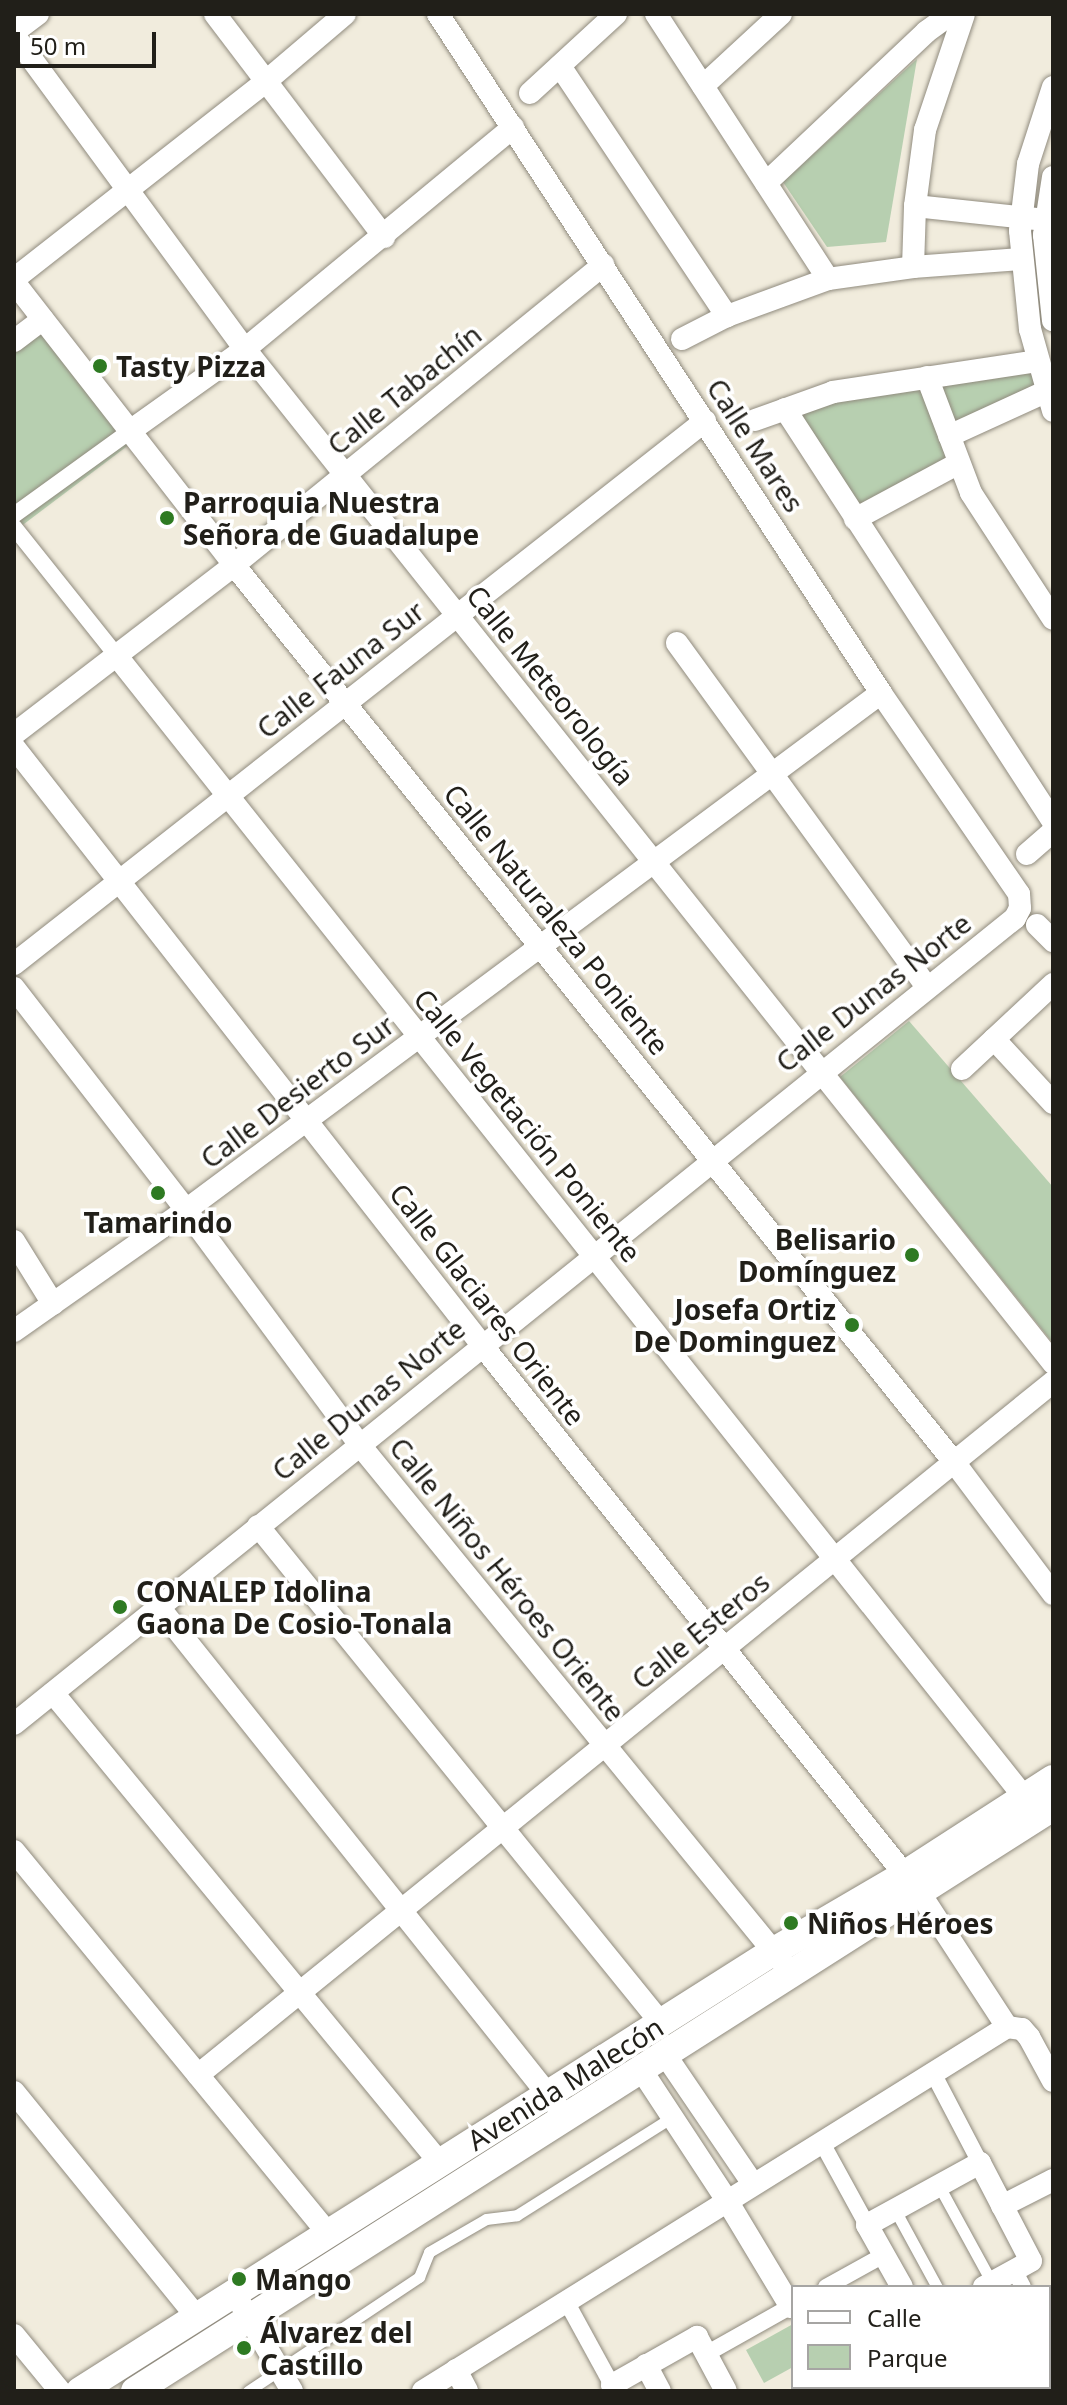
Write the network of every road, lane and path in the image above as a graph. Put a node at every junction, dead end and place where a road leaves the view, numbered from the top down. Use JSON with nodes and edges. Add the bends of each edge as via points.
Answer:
{"nodes":[{"id":1,"x":38,"y":14,"type":"edge"},
{"id":2,"x":215,"y":14,"type":"edge"},
{"id":3,"x":345,"y":14,"type":"edge"},
{"id":4,"x":438,"y":14,"type":"edge"},
{"id":5,"x":616,"y":14,"type":"edge"},
{"id":6,"x":656,"y":14,"type":"edge"},
{"id":7,"x":781,"y":14,"type":"edge"},
{"id":8,"x":951,"y":14,"type":"edge"},
{"id":9,"x":964,"y":14,"type":"edge"},
{"id":10,"x":14,"y":33,"type":"edge"},
{"id":11,"x":560,"y":66,"type":"junction"},
{"id":12,"x":264,"y":83,"type":"junction"},
{"id":13,"x":703,"y":86,"type":"junction"},
{"id":14,"x":1053,"y":87,"type":"edge"},
{"id":15,"x":530,"y":93,"type":"dead end"},
{"id":16,"x":513,"y":127,"type":"junction"},
{"id":17,"x":1053,"y":177,"type":"edge"},
{"id":18,"x":766,"y":183,"type":"junction"},
{"id":19,"x":127,"y":189,"type":"junction"},
{"id":20,"x":915,"y":206,"type":"junction"},
{"id":21,"x":1020,"y":217,"type":"junction"},
{"id":22,"x":1045,"y":220,"type":"junction"},
{"id":23,"x":384,"y":237,"type":"junction"},
{"id":24,"x":1021,"y":259,"type":"junction"},
{"id":25,"x":603,"y":265,"type":"junction"},
{"id":26,"x":913,"y":267,"type":"junction"},
{"id":27,"x":828,"y":279,"type":"junction"},
{"id":28,"x":14,"y":281,"type":"edge"},
{"id":29,"x":727,"y":316,"type":"junction"},
{"id":30,"x":43,"y":319,"type":"junction"},
{"id":31,"x":1053,"y":323,"type":"edge"},
{"id":32,"x":1030,"y":329,"type":"junction"},
{"id":33,"x":682,"y":339,"type":"dead end"},
{"id":34,"x":14,"y":341,"type":"edge"},
{"id":35,"x":245,"y":349,"type":"junction"},
{"id":36,"x":1037,"y":361,"type":"junction"},
{"id":37,"x":927,"y":377,"type":"junction"},
{"id":38,"x":1050,"y":403,"type":"edge"},
{"id":39,"x":785,"y":409,"type":"junction"},
{"id":40,"x":755,"y":420,"type":"dead end"},
{"id":41,"x":705,"y":421,"type":"junction"},
{"id":42,"x":130,"y":431,"type":"junction"},
{"id":43,"x":949,"y":436,"type":"junction"},
{"id":44,"x":959,"y":463,"type":"junction"},
{"id":45,"x":345,"y":475,"type":"junction"},
{"id":46,"x":14,"y":515,"type":"edge"},
{"id":47,"x":855,"y":519,"type":"junction"},
{"id":48,"x":14,"y":527,"type":"edge"},
{"id":49,"x":234,"y":565,"type":"junction"},
{"id":50,"x":457,"y":615,"type":"junction"},
{"id":51,"x":1053,"y":619,"type":"edge"},
{"id":52,"x":677,"y":643,"type":"dead end"},
{"id":53,"x":116,"y":655,"type":"junction"},
{"id":54,"x":881,"y":693,"type":"junction"},
{"id":55,"x":345,"y":703,"type":"junction"},
{"id":56,"x":14,"y":734,"type":"edge"},
{"id":57,"x":14,"y":747,"type":"edge"},
{"id":58,"x":774,"y":774,"type":"junction"},
{"id":59,"x":227,"y":795,"type":"junction"},
{"id":60,"x":1053,"y":821,"type":"edge"},
{"id":61,"x":1053,"y":831,"type":"edge"},
{"id":62,"x":1027,"y":854,"type":"dead end"},
{"id":63,"x":654,"y":863,"type":"junction"},
{"id":64,"x":118,"y":880,"type":"junction"},
{"id":65,"x":1020,"y":908,"type":"joint"},
{"id":66,"x":1037,"y":925,"type":"dead end"},
{"id":67,"x":1053,"y":941,"type":"edge"},
{"id":68,"x":541,"y":947,"type":"junction"},
{"id":69,"x":14,"y":964,"type":"edge"},
{"id":70,"x":1053,"y":984,"type":"edge"},
{"id":71,"x":927,"y":987,"type":"junction"},
{"id":72,"x":14,"y":988,"type":"edge"},
{"id":73,"x":420,"y":1037,"type":"junction"},
{"id":74,"x":994,"y":1039,"type":"junction"},
{"id":75,"x":962,"y":1069,"type":"dead end"},
{"id":76,"x":821,"y":1071,"type":"junction"},
{"id":77,"x":1053,"y":1103,"type":"edge"},
{"id":78,"x":306,"y":1121,"type":"junction"},
{"id":79,"x":711,"y":1160,"type":"junction"},
{"id":80,"x":186,"y":1210,"type":"junction"},
{"id":81,"x":14,"y":1241,"type":"edge"},
{"id":82,"x":594,"y":1255,"type":"junction"},
{"id":83,"x":53,"y":1304,"type":"junction"},
{"id":84,"x":14,"y":1331,"type":"edge"},
{"id":85,"x":482,"y":1345,"type":"junction"},
{"id":86,"x":1053,"y":1363,"type":"edge"},
{"id":87,"x":1053,"y":1382,"type":"edge"},
{"id":88,"x":359,"y":1444,"type":"junction"},
{"id":89,"x":954,"y":1462,"type":"junction"},
{"id":90,"x":258,"y":1526,"type":"junction"},
{"id":91,"x":835,"y":1559,"type":"junction"},
{"id":92,"x":1053,"y":1594,"type":"edge"},
{"id":93,"x":159,"y":1607,"type":"junction"},
{"id":94,"x":724,"y":1649,"type":"junction"},
{"id":95,"x":53,"y":1693,"type":"junction"},
{"id":96,"x":14,"y":1724,"type":"edge"},
{"id":97,"x":605,"y":1745,"type":"junction"},
{"id":98,"x":1053,"y":1779,"type":"edge"},
{"id":99,"x":1025,"y":1798,"type":"junction"},
{"id":100,"x":1053,"y":1807,"type":"edge"},
{"id":101,"x":502,"y":1829,"type":"junction"},
{"id":102,"x":14,"y":1851,"type":"edge"},
{"id":103,"x":912,"y":1885,"type":"junction"},
{"id":104,"x":401,"y":1910,"type":"junction"},
{"id":105,"x":782,"y":1962,"type":"junction"},
{"id":106,"x":299,"y":1992,"type":"junction"},
{"id":107,"x":661,"y":2023,"type":"junction"},
{"id":108,"x":1007,"y":2027,"type":"junction"},
{"id":109,"x":664,"y":2053,"type":"junction"},
{"id":110,"x":640,"y":2068,"type":"junction"},
{"id":111,"x":932,"y":2071,"type":"junction"},
{"id":112,"x":198,"y":2075,"type":"junction"},
{"id":113,"x":1053,"y":2081,"type":"edge"},
{"id":114,"x":14,"y":2092,"type":"edge"},
{"id":115,"x":557,"y":2105,"type":"junction"},
{"id":116,"x":672,"y":2117,"type":"junction"},
{"id":117,"x":821,"y":2141,"type":"junction"},
{"id":118,"x":440,"y":2163,"type":"junction"},
{"id":119,"x":980,"y":2163,"type":"junction"},
{"id":120,"x":1053,"y":2180,"type":"edge"},
{"id":121,"x":753,"y":2184,"type":"junction"},
{"id":122,"x":939,"y":2186,"type":"junction"},
{"id":123,"x":726,"y":2199,"type":"junction"},
{"id":124,"x":1002,"y":2206,"type":"junction"},
{"id":125,"x":895,"y":2210,"type":"junction"},
{"id":126,"x":867,"y":2225,"type":"junction"},
{"id":127,"x":328,"y":2233,"type":"junction"},
{"id":128,"x":884,"y":2255,"type":"junction"},
{"id":129,"x":1019,"y":2278,"type":"edge"},
{"id":130,"x":830,"y":2285,"type":"edge"},
{"id":131,"x":901,"y":2285,"type":"edge"},
{"id":132,"x":936,"y":2285,"type":"edge"},
{"id":133,"x":988,"y":2285,"type":"edge"},
{"id":134,"x":234,"y":2293,"type":"junction"},
{"id":135,"x":566,"y":2301,"type":"junction"},
{"id":136,"x":791,"y":2304,"type":"edge"},
{"id":137,"x":791,"y":2307,"type":"edge"},
{"id":138,"x":197,"y":2317,"type":"junction"},
{"id":139,"x":249,"y":2319,"type":"junction"},
{"id":140,"x":14,"y":2335,"type":"edge"},
{"id":141,"x":706,"y":2354,"type":"junction"},
{"id":142,"x":646,"y":2365,"type":"junction"},
{"id":143,"x":456,"y":2370,"type":"junction"},
{"id":144,"x":280,"y":2371,"type":"junction"},
{"id":145,"x":614,"y":2388,"type":"edge"},
{"id":146,"x":60,"y":2391,"type":"edge"},
{"id":147,"x":80,"y":2391,"type":"edge"},
{"id":148,"x":135,"y":2391,"type":"edge"},
{"id":149,"x":248,"y":2391,"type":"edge"},
{"id":150,"x":292,"y":2391,"type":"edge"},
{"id":151,"x":423,"y":2391,"type":"edge"},
{"id":152,"x":467,"y":2391,"type":"edge"},
{"id":153,"x":660,"y":2391,"type":"edge"},
{"id":154,"x":726,"y":2391,"type":"edge"}],
"edges":[{"from":1,"to":10,"type":"street"},
{"from":2,"to":12,"type":"street"},
{"from":3,"to":12,"type":"street"},
{"from":4,"to":16,"type":"street","name":"Calle Mares"},
{"from":5,"to":11,"type":"street"},
{"from":6,"to":13,"type":"street"},
{"from":7,"to":13,"type":"street"},
{"from":8,"to":18,"type":"street"},
{"from":9,"to":20,"type":"street","via":[[925,130]]},
{"from":10,"to":19,"type":"street","name":"Calle Meteorología"},
{"from":11,"to":15,"type":"street"},
{"from":11,"to":29,"type":"street"},
{"from":12,"to":19,"type":"street"},
{"from":12,"to":23,"type":"street"},
{"from":13,"to":18,"type":"street"},
{"from":14,"to":21,"type":"street","via":[[1031,152]]},
{"from":16,"to":23,"type":"street"},
{"from":16,"to":25,"type":"street","name":"Calle Mares"},
{"from":17,"to":22,"type":"street"},
{"from":18,"to":27,"type":"street"},
{"from":19,"to":28,"type":"street"},
{"from":19,"to":35,"type":"street","name":"Calle Meteorología"},
{"from":20,"to":21,"type":"street"},
{"from":20,"to":26,"type":"street"},
{"from":21,"to":22,"type":"street"},
{"from":21,"to":24,"type":"street"},
{"from":22,"to":31,"type":"street"},
{"from":23,"to":35,"type":"street"},
{"from":24,"to":26,"type":"street"},
{"from":24,"to":32,"type":"street"},
{"from":25,"to":41,"type":"street","name":"Calle Mares"},
{"from":25,"to":45,"type":"street","name":"Calle Tabachín"},
{"from":26,"to":27,"type":"street"},
{"from":27,"to":29,"type":"street"},
{"from":28,"to":30,"type":"street","name":"Calle Naturaleza Poniente"},
{"from":29,"to":33,"type":"street"},
{"from":30,"to":34,"type":"street"},
{"from":30,"to":42,"type":"street","name":"Calle Naturaleza Poniente"},
{"from":31,"to":32,"type":"street"},
{"from":32,"to":36,"type":"street"},
{"from":35,"to":42,"type":"street"},
{"from":35,"to":45,"type":"street","name":"Calle Meteorología"},
{"from":36,"to":37,"type":"street"},
{"from":36,"to":38,"type":"street"},
{"from":37,"to":39,"type":"street","via":[[833,392]]},
{"from":37,"to":43,"type":"street"},
{"from":38,"to":43,"type":"street"},
{"from":39,"to":40,"type":"street"},
{"from":39,"to":47,"type":"street"},
{"from":41,"to":50,"type":"street","name":"Calle Fauna Sur"},
{"from":41,"to":54,"type":"street","name":"Calle Mares"},
{"from":42,"to":46,"type":"street"},
{"from":42,"to":49,"type":"street","name":"Calle Naturaleza Poniente"},
{"from":43,"to":44,"type":"street"},
{"from":44,"to":47,"type":"street"},
{"from":44,"to":51,"type":"street","via":[[971,493]]},
{"from":45,"to":49,"type":"street","name":"Calle Tabachín"},
{"from":45,"to":50,"type":"street","name":"Calle Meteorología"},
{"from":47,"to":60,"type":"street"},
{"from":48,"to":53,"type":"street","name":"Calle Vegetación Poniente"},
{"from":49,"to":53,"type":"street","name":"Calle Tabachín"},
{"from":49,"to":55,"type":"street","name":"Calle Naturaleza Poniente"},
{"from":50,"to":55,"type":"street","name":"Calle Fauna Sur"},
{"from":50,"to":63,"type":"street","name":"Calle Meteorología"},
{"from":52,"to":58,"type":"street"},
{"from":53,"to":56,"type":"street","name":"Calle Tabachín"},
{"from":53,"to":59,"type":"street","name":"Calle Vegetación Poniente"},
{"from":54,"to":58,"type":"street","name":"Calle Desierto Sur"},
{"from":54,"to":65,"type":"street","name":"Calle Mares","via":[[1019,894]]},
{"from":55,"to":59,"type":"street","name":"Calle Fauna Sur"},
{"from":55,"to":68,"type":"street","name":"Calle Naturaleza Poniente"},
{"from":57,"to":64,"type":"street","name":"Calle Glaciares Oriente"},
{"from":58,"to":63,"type":"street","name":"Calle Desierto Sur"},
{"from":58,"to":71,"type":"street"},
{"from":59,"to":64,"type":"street","name":"Calle Fauna Sur"},
{"from":59,"to":73,"type":"street","name":"Calle Vegetación Poniente"},
{"from":61,"to":62,"type":"street"},
{"from":63,"to":68,"type":"street","name":"Calle Desierto Sur"},
{"from":63,"to":76,"type":"street","name":"Calle Meteorología"},
{"from":64,"to":69,"type":"street","name":"Calle Fauna Sur"},
{"from":64,"to":78,"type":"street","name":"Calle Glaciares Oriente"},
{"from":65,"to":71,"type":"street","name":"Calle Dunas Norte","via":[[1015,918]]},
{"from":66,"to":67,"type":"street"},
{"from":68,"to":73,"type":"street","name":"Calle Desierto Sur"},
{"from":68,"to":79,"type":"street","name":"Calle Naturaleza Poniente"},
{"from":70,"to":74,"type":"street"},
{"from":71,"to":76,"type":"street","name":"Calle Dunas Norte"},
{"from":72,"to":80,"type":"street","name":"Calle Niños Héroes Oriente"},
{"from":73,"to":78,"type":"street","name":"Calle Desierto Sur"},
{"from":73,"to":82,"type":"street","name":"Calle Vegetación Poniente"},
{"from":74,"to":75,"type":"street"},
{"from":74,"to":77,"type":"street"},
{"from":76,"to":79,"type":"street","name":"Calle Dunas Norte"},
{"from":76,"to":86,"type":"street","name":"Calle Meteorología"},
{"from":78,"to":80,"type":"street","name":"Calle Desierto Sur"},
{"from":78,"to":85,"type":"street","name":"Calle Glaciares Oriente"},
{"from":79,"to":82,"type":"street","name":"Calle Dunas Norte"},
{"from":79,"to":89,"type":"street","name":"Calle Naturaleza Poniente"},
{"from":80,"to":83,"type":"street","name":"Calle Desierto Sur"},
{"from":80,"to":88,"type":"street","name":"Calle Niños Héroes Oriente"},
{"from":81,"to":83,"type":"street"},
{"from":82,"to":85,"type":"street","name":"Calle Dunas Norte"},
{"from":82,"to":91,"type":"street","name":"Calle Vegetación Poniente"},
{"from":83,"to":84,"type":"street","name":"Calle Desierto Sur"},
{"from":85,"to":88,"type":"street","name":"Calle Dunas Norte"},
{"from":85,"to":94,"type":"street","name":"Calle Glaciares Oriente"},
{"from":87,"to":89,"type":"street","name":"Calle Esteros"},
{"from":88,"to":90,"type":"street","name":"Calle Dunas Norte"},
{"from":88,"to":97,"type":"street","name":"Calle Niños Héroes Oriente"},
{"from":89,"to":91,"type":"street","name":"Calle Esteros"},
{"from":89,"to":92,"type":"street","name":"Calle Naturaleza Poniente"},
{"from":90,"to":93,"type":"street","name":"Calle Dunas Norte"},
{"from":90,"to":101,"type":"street"},
{"from":91,"to":94,"type":"street","name":"Calle Esteros"},
{"from":91,"to":99,"type":"street","name":"Calle Vegetación Poniente"},
{"from":93,"to":95,"type":"street","name":"Calle Dunas Norte"},
{"from":93,"to":104,"type":"street"},
{"from":94,"to":97,"type":"street","name":"Calle Esteros"},
{"from":94,"to":103,"type":"street","name":"Calle Glaciares Oriente"},
{"from":95,"to":96,"type":"street","name":"Calle Dunas Norte"},
{"from":95,"to":106,"type":"street"},
{"from":97,"to":101,"type":"street","name":"Calle Esteros"},
{"from":97,"to":105,"type":"street","name":"Calle Niños Héroes Oriente"},
{"from":98,"to":99,"type":"street","name":"Avenida Malecón"},
{"from":99,"to":103,"type":"street","name":"Avenida Malecón"},
{"from":100,"to":103,"type":"street","name":"Avenida Malecón"},
{"from":101,"to":104,"type":"street","name":"Calle Esteros"},
{"from":101,"to":107,"type":"street"},
{"from":102,"to":112,"type":"street"},
{"from":103,"to":105,"type":"street","name":"Avenida Malecón"},
{"from":103,"to":108,"type":"street","name":"Calle Glaciares Oriente"},
{"from":104,"to":106,"type":"street","name":"Calle Esteros"},
{"from":104,"to":115,"type":"street"},
{"from":105,"to":107,"type":"street","name":"Avenida Malecón"},
{"from":105,"to":109,"type":"street","name":"Avenida Malecón"},
{"from":106,"to":112,"type":"street","name":"Calle Esteros"},
{"from":106,"to":118,"type":"street"},
{"from":107,"to":115,"type":"street","name":"Avenida Malecón"},
{"from":108,"to":111,"type":"street"},
{"from":108,"to":113,"type":"street","name":"Calle Glaciares Oriente","via":[[1022,2029],[1029,2037]]},
{"from":109,"to":110,"type":"street","name":"Avenida Malecón"},
{"from":109,"to":121,"type":"street"},
{"from":110,"to":115,"type":"street","name":"Avenida Malecón"},
{"from":110,"to":116,"type":"street"},
{"from":111,"to":117,"type":"street"},
{"from":111,"to":119,"type":"street"},
{"from":112,"to":127,"type":"street"},
{"from":114,"to":138,"type":"street"},
{"from":115,"to":118,"type":"street","name":"Avenida Malecón"},
{"from":115,"to":139,"type":"street","name":"Avenida Malecón"},
{"from":116,"to":123,"type":"street"},
{"from":116,"to":144,"type":"lane","via":[[517,2215],[486,2219],[429,2252],[419,2277]]},
{"from":117,"to":121,"type":"street"},
{"from":117,"to":126,"type":"street"},
{"from":118,"to":127,"type":"street","name":"Avenida Malecón"},
{"from":119,"to":122,"type":"street"},
{"from":119,"to":124,"type":"street"},
{"from":120,"to":124,"type":"street"},
{"from":121,"to":123,"type":"street"},
{"from":122,"to":125,"type":"street"},
{"from":122,"to":133,"type":"lane"},
{"from":123,"to":135,"type":"street"},
{"from":123,"to":136,"type":"street"},
{"from":124,"to":129,"type":"street","via":[[1031,2261]]},
{"from":125,"to":126,"type":"street"},
{"from":125,"to":132,"type":"lane"},
{"from":126,"to":128,"type":"street"},
{"from":127,"to":134,"type":"street","name":"Avenida Malecón"},
{"from":128,"to":130,"type":"street"},
{"from":128,"to":131,"type":"street"},
{"from":129,"to":133,"type":"street"},
{"from":134,"to":138,"type":"street","name":"Avenida Malecón"},
{"from":134,"to":139,"type":"street"},
{"from":135,"to":143,"type":"street"},
{"from":135,"to":145,"type":"street"},
{"from":137,"to":141,"type":"street"},
{"from":138,"to":147,"type":"street","name":"Avenida Malecón"},
{"from":139,"to":144,"type":"street"},
{"from":139,"to":148,"type":"street","name":"Avenida Malecón"},
{"from":140,"to":146,"type":"street"},
{"from":141,"to":142,"type":"street","via":[[697,2337]]},
{"from":141,"to":154,"type":"street"},
{"from":142,"to":145,"type":"street"},
{"from":142,"to":153,"type":"street"},
{"from":143,"to":151,"type":"street"},
{"from":143,"to":152,"type":"street"},
{"from":144,"to":149,"type":"lane"},
{"from":144,"to":150,"type":"street"}]}
